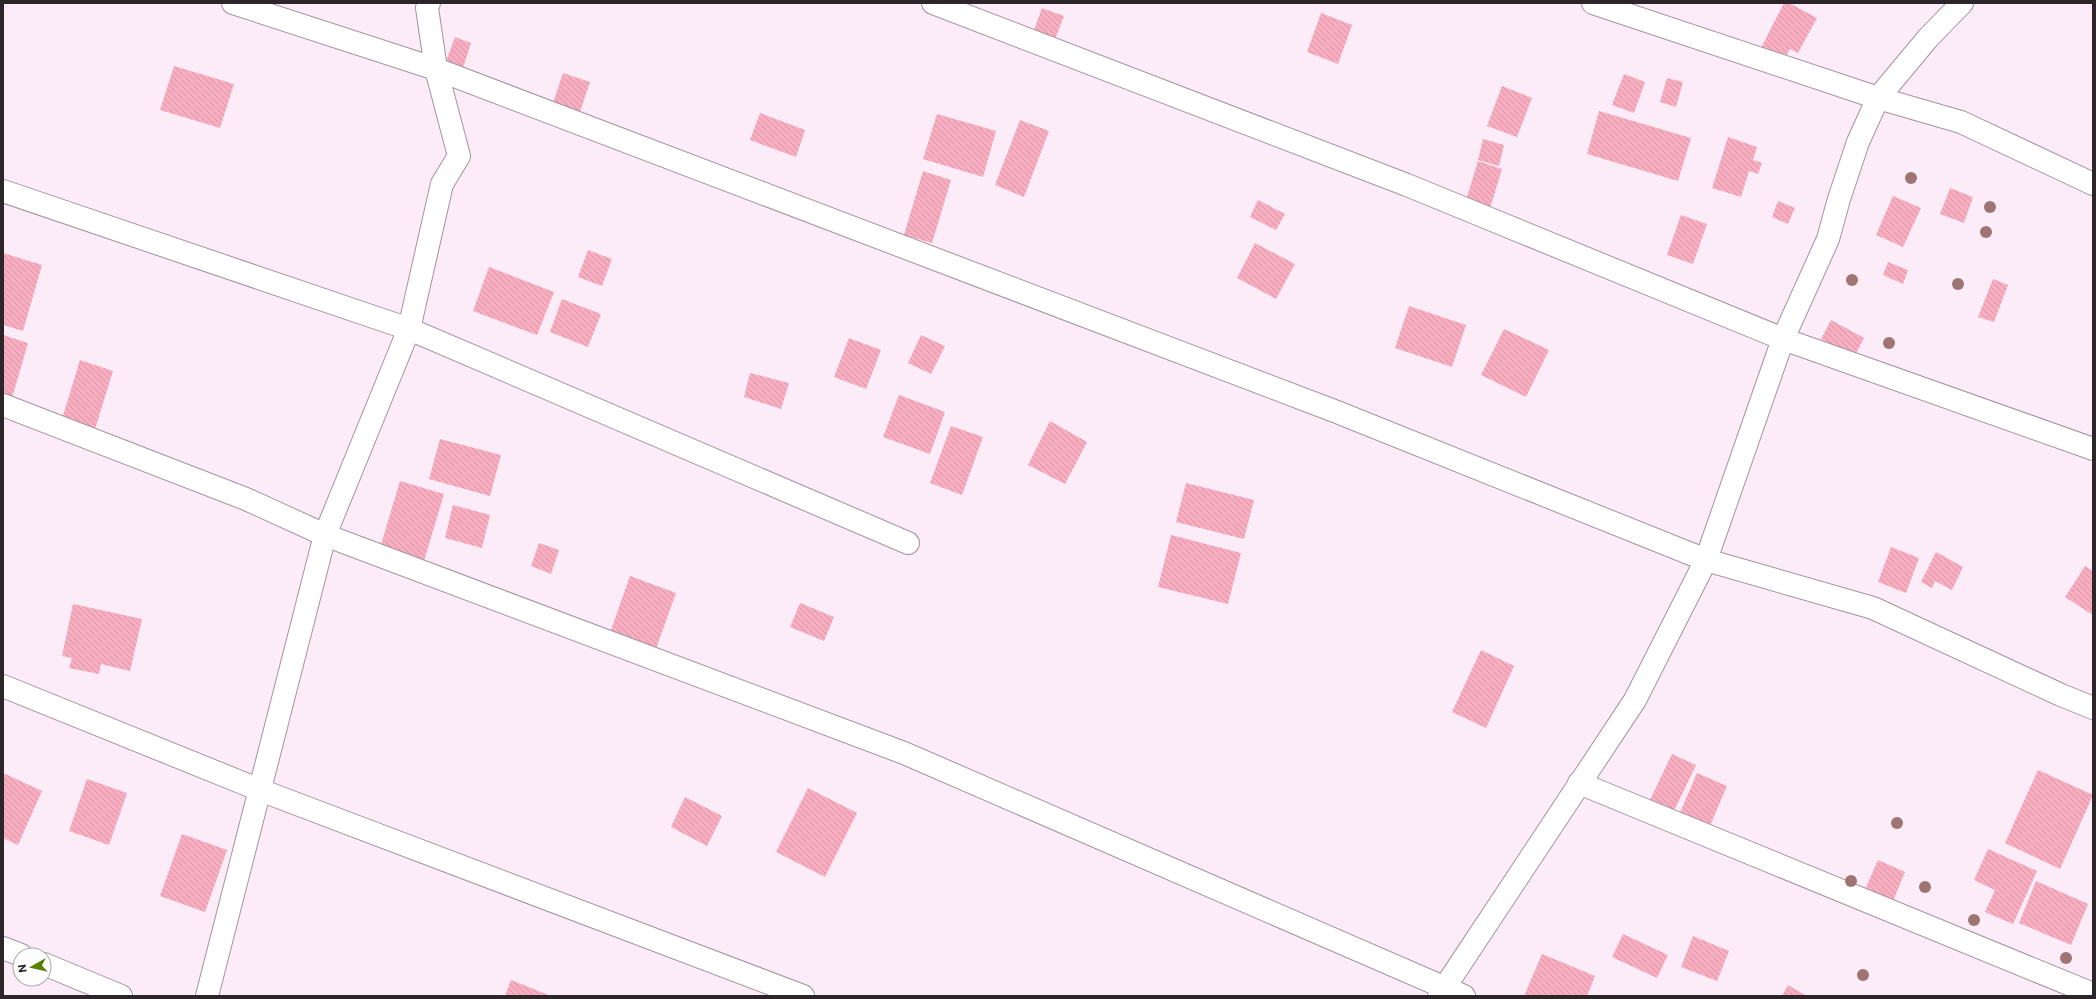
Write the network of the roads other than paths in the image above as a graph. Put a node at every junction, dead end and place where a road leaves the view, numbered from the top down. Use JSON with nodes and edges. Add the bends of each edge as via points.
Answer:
{"nodes":[{"id":1,"x":233,"y":3,"type":"edge"},
{"id":2,"x":429,"y":3,"type":"edge"},
{"id":3,"x":933,"y":3,"type":"edge"},
{"id":4,"x":1593,"y":3,"type":"edge"},
{"id":5,"x":1962,"y":3,"type":"edge"},
{"id":6,"x":436,"y":69,"type":"junction"},
{"id":7,"x":1878,"y":98,"type":"junction"},
{"id":8,"x":2093,"y":184,"type":"edge"},
{"id":9,"x":3,"y":191,"type":"edge"},
{"id":10,"x":408,"y":329,"type":"junction"},
{"id":11,"x":1783,"y":339,"type":"junction"},
{"id":12,"x":3,"y":405,"type":"edge"},
{"id":13,"x":2093,"y":449,"type":"edge"},
{"id":14,"x":325,"y":535,"type":"junction"},
{"id":15,"x":908,"y":543,"type":"dead end"},
{"id":16,"x":1706,"y":560,"type":"junction"},
{"id":17,"x":3,"y":686,"type":"edge"},
{"id":18,"x":2093,"y":708,"type":"edge"},
{"id":19,"x":1579,"y":783,"type":"junction"},
{"id":20,"x":260,"y":790,"type":"junction"},
{"id":21,"x":52,"y":967,"type":"edge"},
{"id":22,"x":1441,"y":992,"type":"edge"},
{"id":23,"x":2093,"y":994,"type":"edge"},
{"id":24,"x":121,"y":996,"type":"edge"},
{"id":25,"x":207,"y":996,"type":"edge"},
{"id":26,"x":803,"y":996,"type":"edge"},
{"id":27,"x":1464,"y":996,"type":"edge"}],
"edges":[{"from":1,"to":6,"type":"street"},
{"from":2,"to":6,"type":"street"},
{"from":3,"to":11,"type":"street","via":[[1407,185]]},
{"from":4,"to":7,"type":"street"},
{"from":5,"to":7,"type":"street","via":[[1928,38]]},
{"from":6,"to":10,"type":"street","via":[[459,156],[442,184]]},
{"from":6,"to":16,"type":"street","via":[[1337,412]]},
{"from":7,"to":8,"type":"street","via":[[1961,122]]},
{"from":7,"to":11,"type":"street","via":[[1858,142],[1838,199],[1828,238]]},
{"from":9,"to":10,"type":"street"},
{"from":10,"to":14,"type":"street"},
{"from":10,"to":15,"type":"street"},
{"from":11,"to":13,"type":"street"},
{"from":11,"to":16,"type":"street"},
{"from":12,"to":14,"type":"street","via":[[246,499]]},
{"from":14,"to":20,"type":"street"},
{"from":14,"to":22,"type":"street","via":[[904,753]]},
{"from":16,"to":18,"type":"street","via":[[1873,608]]},
{"from":16,"to":19,"type":"street","via":[[1635,700]]},
{"from":17,"to":20,"type":"street"},
{"from":19,"to":22,"type":"street"},
{"from":19,"to":23,"type":"street"},
{"from":20,"to":25,"type":"street"},
{"from":20,"to":26,"type":"street"},
{"from":21,"to":24,"type":"street"},
{"from":22,"to":27,"type":"street"}]}
